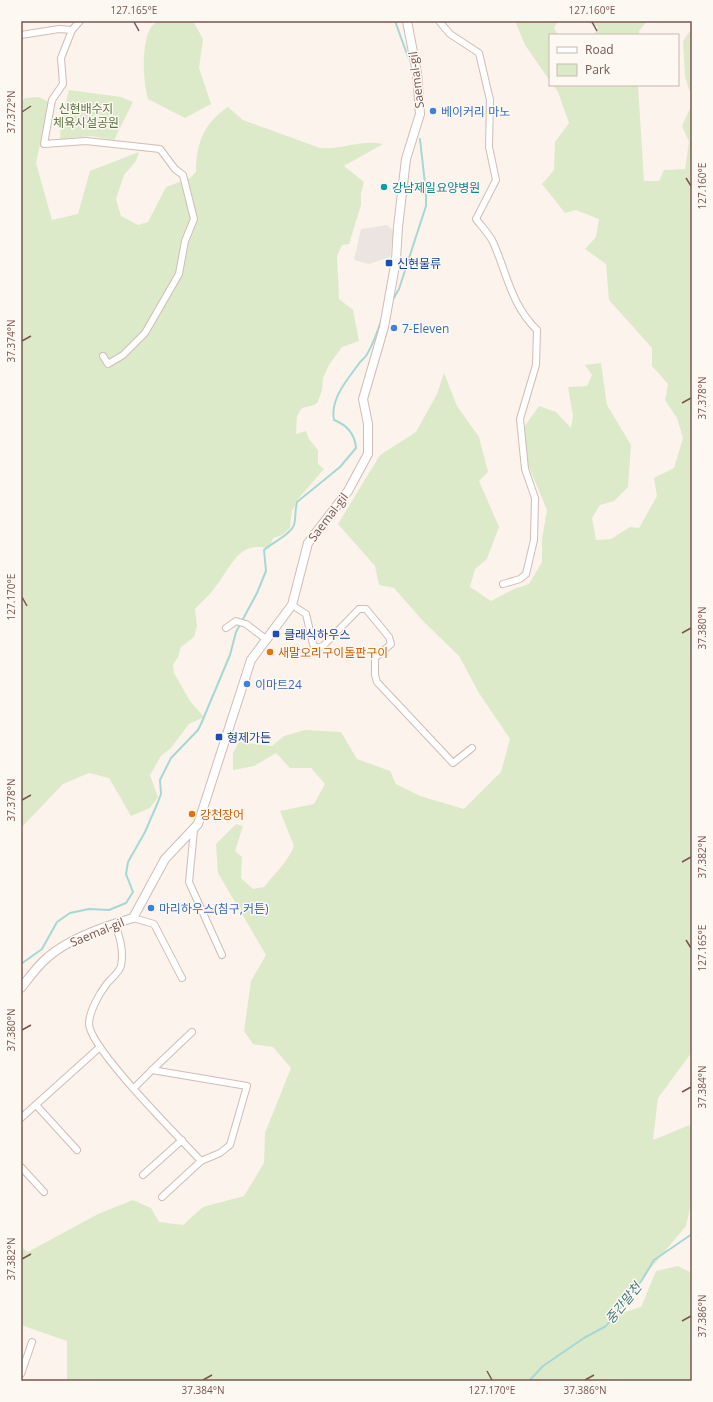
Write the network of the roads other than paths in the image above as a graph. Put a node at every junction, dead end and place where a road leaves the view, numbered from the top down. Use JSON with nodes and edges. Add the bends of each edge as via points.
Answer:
{"nodes":[{"id":1,"x":80,"y":21,"type":"edge"},
{"id":2,"x":407,"y":21,"type":"edge"},
{"id":3,"x":438,"y":21,"type":"edge"},
{"id":4,"x":72,"y":30,"type":"junction"},
{"id":5,"x":21,"y":35,"type":"edge"},
{"id":6,"x":103,"y":356,"type":"dead end"},
{"id":7,"x":503,"y":584,"type":"dead end"},
{"id":8,"x":292,"y":605,"type":"junction"},
{"id":9,"x":226,"y":628,"type":"dead end"},
{"id":10,"x":267,"y":640,"type":"junction"},
{"id":11,"x":472,"y":748,"type":"dead end"},
{"id":12,"x":194,"y":830,"type":"junction"},
{"id":13,"x":133,"y":918,"type":"junction"},
{"id":14,"x":115,"y":924,"type":"junction"},
{"id":15,"x":222,"y":955,"type":"dead end"},
{"id":16,"x":182,"y":978,"type":"dead end"},
{"id":17,"x":21,"y":988,"type":"edge"},
{"id":18,"x":192,"y":1032,"type":"dead end"},
{"id":19,"x":100,"y":1047,"type":"junction"},
{"id":20,"x":152,"y":1070,"type":"junction"},
{"id":21,"x":134,"y":1088,"type":"junction"},
{"id":22,"x":36,"y":1105,"type":"junction"},
{"id":23,"x":21,"y":1118,"type":"edge"},
{"id":24,"x":182,"y":1140,"type":"junction"},
{"id":25,"x":77,"y":1150,"type":"dead end"},
{"id":26,"x":200,"y":1161,"type":"junction"},
{"id":27,"x":21,"y":1167,"type":"edge"},
{"id":28,"x":143,"y":1175,"type":"dead end"},
{"id":29,"x":44,"y":1192,"type":"dead end"},
{"id":30,"x":162,"y":1197,"type":"dead end"},
{"id":31,"x":32,"y":1342,"type":"dead end"},
{"id":32,"x":21,"y":1374,"type":"edge"}],
"edges":[{"from":1,"to":4,"type":"street"},
{"from":2,"to":8,"type":"street","name":"Saemal-gil","via":[[416,69],[420,114],[406,159],[396,260],[384,327],[363,399],[368,424],[368,454],[348,491],[308,543]]},
{"from":3,"to":7,"type":"street","via":[[450,34],[479,53],[490,100],[489,147],[496,180],[476,220],[492,240],[506,281],[526,319],[537,330],[536,365],[520,419],[524,469],[534,498],[534,540],[526,574],[520,579]]},
{"from":4,"to":5,"type":"street","via":[[59,29]]},
{"from":4,"to":6,"type":"street","via":[[61,58],[63,84],[52,100],[44,144],[86,141],[160,149],[182,175],[194,219],[185,241],[179,274],[145,334],[123,355],[108,364]]},
{"from":8,"to":10,"type":"street","name":"Saemal-gil"},
{"from":8,"to":11,"type":"street","via":[[306,614],[316,648],[323,646],[359,609],[366,609],[389,637],[390,644],[375,658],[377,682],[453,763]]},
{"from":9,"to":10,"type":"street","via":[[236,621]]},
{"from":10,"to":12,"type":"street","name":"Saemal-gil","via":[[251,660],[229,733]]},
{"from":12,"to":13,"type":"street","name":"Saemal-gil","via":[[165,859]]},
{"from":12,"to":15,"type":"street","via":[[189,882]]},
{"from":13,"to":14,"type":"street","name":"Saemal-gil"},
{"from":13,"to":16,"type":"street","via":[[154,924]]},
{"from":14,"to":17,"type":"street","name":"Saemal-gil","via":[[70,943],[47,957]]},
{"from":14,"to":19,"type":"street","via":[[122,944],[121,967],[98,998],[89,1024],[93,1038]]},
{"from":18,"to":20,"type":"street"},
{"from":19,"to":21,"type":"street"},
{"from":19,"to":22,"type":"street"},
{"from":20,"to":21,"type":"street"},
{"from":20,"to":26,"type":"street","via":[[247,1086],[230,1145],[220,1153]]},
{"from":21,"to":24,"type":"street"},
{"from":22,"to":23,"type":"street"},
{"from":22,"to":25,"type":"street"},
{"from":24,"to":26,"type":"street"},
{"from":24,"to":28,"type":"street"},
{"from":26,"to":30,"type":"street"},
{"from":27,"to":29,"type":"street"},
{"from":31,"to":32,"type":"street"}]}
